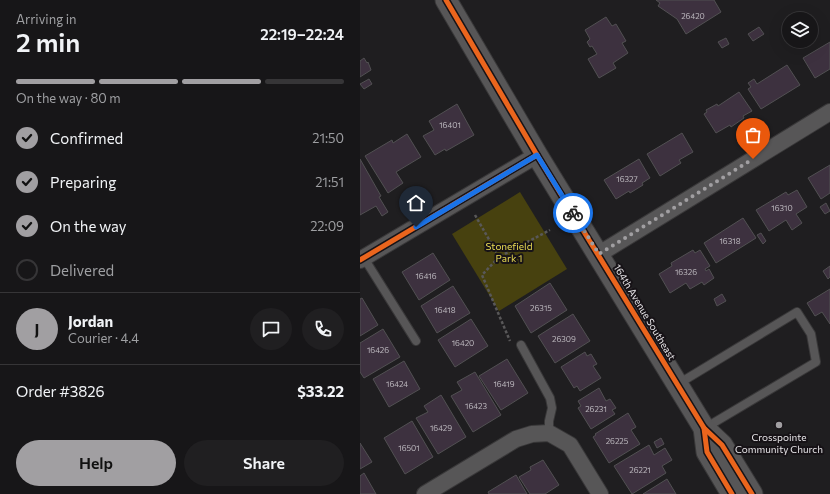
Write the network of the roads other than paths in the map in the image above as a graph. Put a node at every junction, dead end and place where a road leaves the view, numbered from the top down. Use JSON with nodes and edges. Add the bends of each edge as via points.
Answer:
{"nodes":[{"id":1,"x":446,"y":0,"type":"edge"},
{"id":2,"x":830,"y":112,"type":"edge"},
{"id":3,"x":537,"y":155,"type":"junction"},
{"id":4,"x":599,"y":254,"type":"junction"},
{"id":5,"x":362,"y":259,"type":"edge"},
{"id":6,"x":416,"y":341,"type":"dead end"},
{"id":7,"x":521,"y":345,"type":"road end"},
{"id":8,"x":678,"y":384,"type":"junction"},
{"id":9,"x":704,"y":428,"type":"junction"},
{"id":10,"x":549,"y":433,"type":"junction"},
{"id":11,"x":425,"y":494,"type":"edge"},
{"id":12,"x":600,"y":494,"type":"edge"},
{"id":13,"x":732,"y":494,"type":"edge"},
{"id":14,"x":752,"y":494,"type":"edge"}],
"edges":[{"from":1,"to":3,"type":"street","name":"164th Avenue Southeast"},
{"from":2,"to":4,"type":"street"},
{"from":3,"to":4,"type":"street","name":"164th Avenue Southeast"},
{"from":3,"to":5,"type":"street"},
{"from":4,"to":8,"type":"street","name":"164th Avenue Southeast"},
{"from":5,"to":6,"type":"lane"},
{"from":7,"to":10,"type":"lane","via":[[550,398],[552,408]]},
{"from":8,"to":9,"type":"street","name":"164th Avenue Southeast"},
{"from":8,"to":9,"type":"lane","via":[[797,312],[811,334],[816,362]]},
{"from":9,"to":13,"type":"street","name":"164th Avenue Southeast","via":[[707,452]]},
{"from":9,"to":14,"type":"street","name":"164th Avenue Southeast","via":[[722,445]]},
{"from":10,"to":11,"type":"street","via":[[532,434],[516,439]]},
{"from":10,"to":12,"type":"street","via":[[570,445]]}]}
